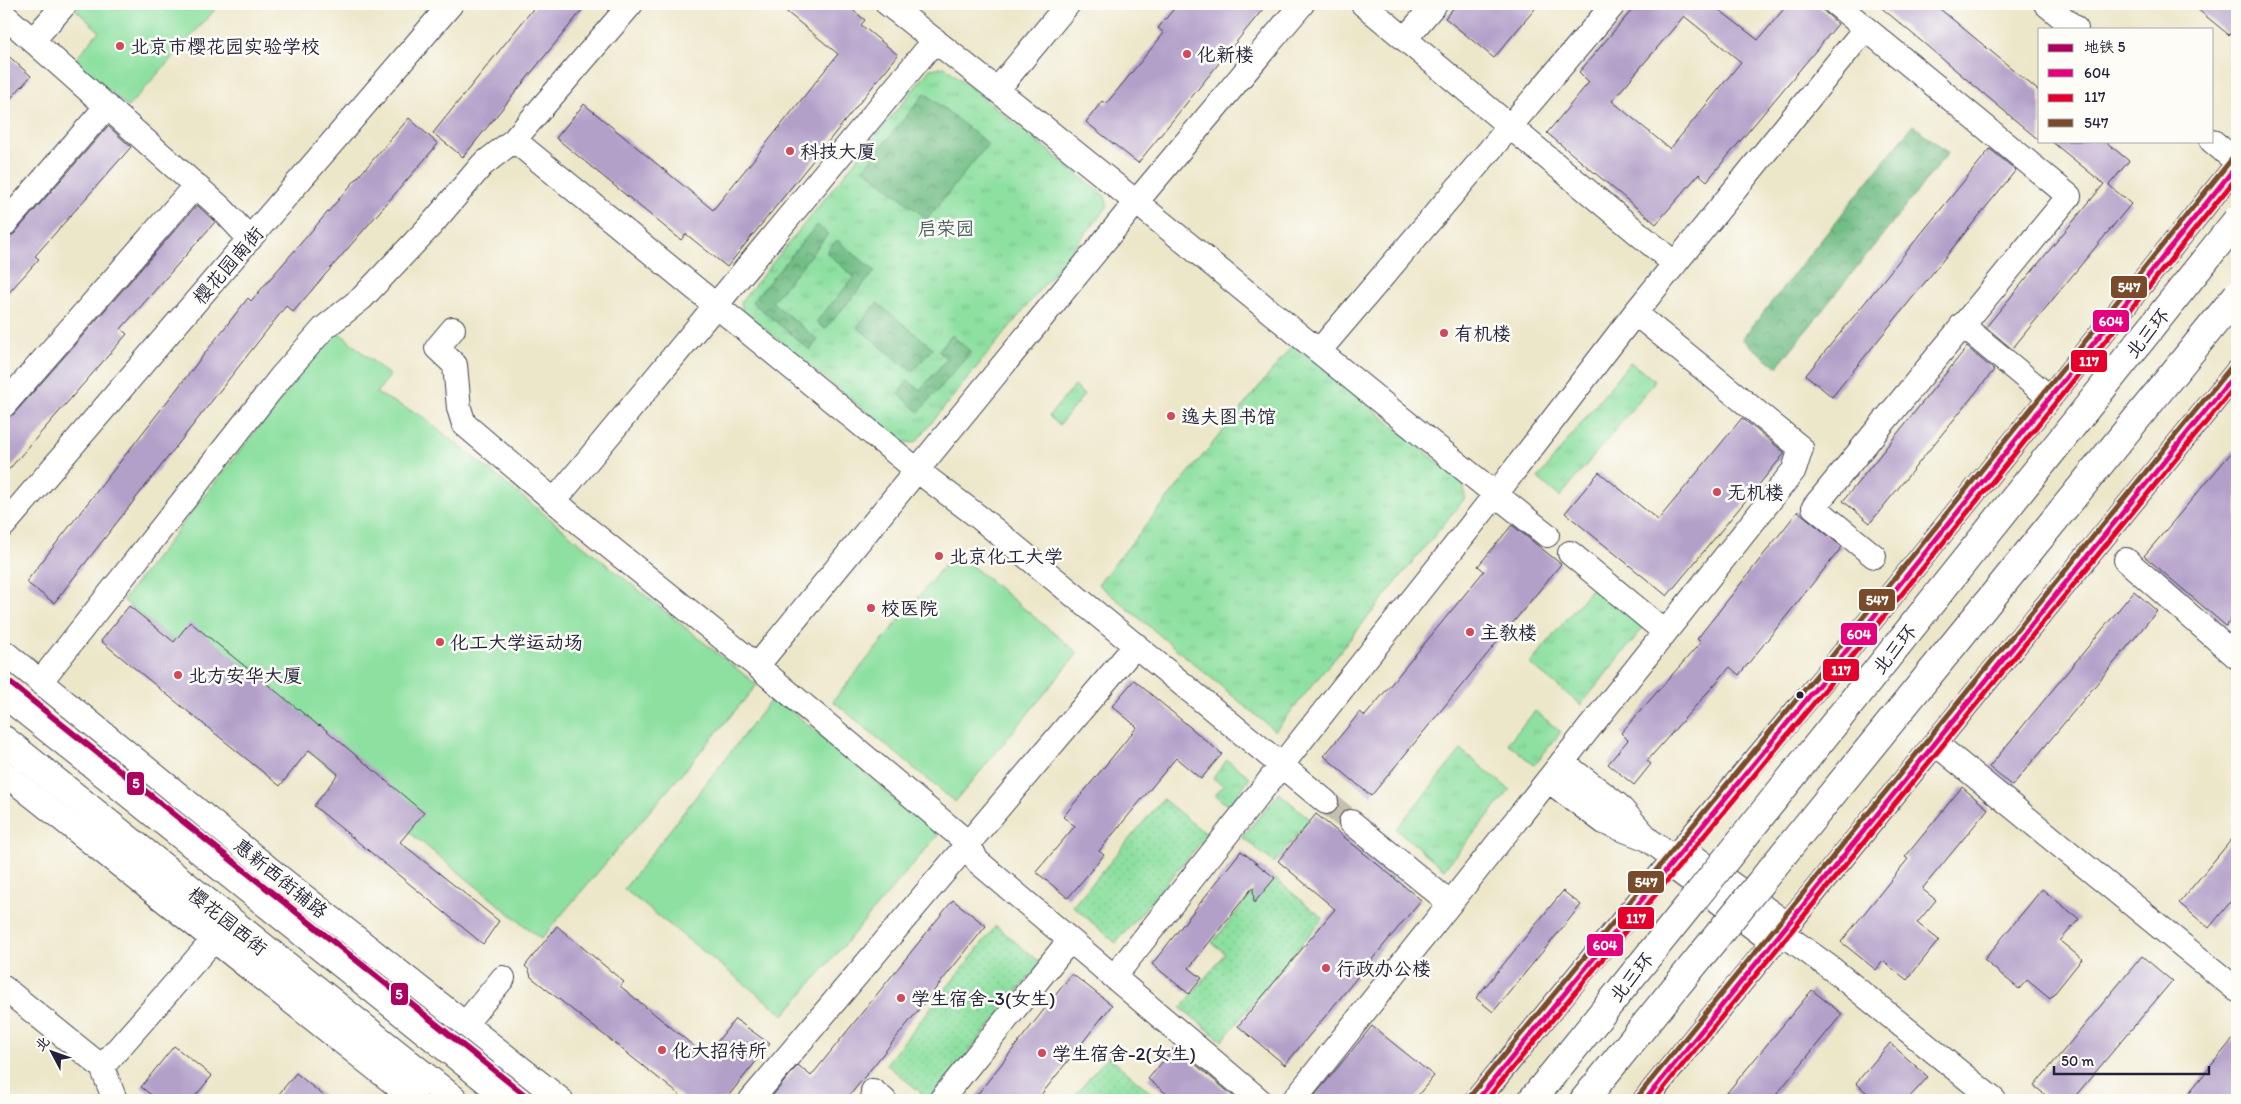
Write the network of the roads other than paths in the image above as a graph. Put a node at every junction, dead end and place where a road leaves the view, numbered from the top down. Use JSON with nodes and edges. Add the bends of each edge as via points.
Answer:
{"nodes":[{"id":1,"x":65,"y":4,"type":"edge"},
{"id":2,"x":451,"y":4,"type":"edge"},
{"id":3,"x":631,"y":4,"type":"edge"},
{"id":4,"x":888,"y":4,"type":"edge"},
{"id":5,"x":1068,"y":4,"type":"edge"},
{"id":6,"x":1302,"y":4,"type":"edge"},
{"id":7,"x":1363,"y":4,"type":"edge"},
{"id":8,"x":1435,"y":4,"type":"edge"},
{"id":9,"x":1614,"y":4,"type":"edge"},
{"id":10,"x":1836,"y":4,"type":"edge"},
{"id":11,"x":2046,"y":4,"type":"edge"},
{"id":12,"x":5,"y":19,"type":"edge"},
{"id":13,"x":2075,"y":28,"type":"edge"},
{"id":14,"x":1405,"y":39,"type":"junction"},
{"id":15,"x":33,"y":40,"type":"junction"},
{"id":16,"x":935,"y":40,"type":"junction"},
{"id":17,"x":1856,"y":40,"type":"dead end"},
{"id":18,"x":998,"y":90,"type":"junction"},
{"id":19,"x":107,"y":106,"type":"junction"},
{"id":20,"x":1510,"y":127,"type":"junction"},
{"id":21,"x":514,"y":140,"type":"junction"},
{"id":22,"x":2213,"y":142,"type":"edge"},
{"id":23,"x":2237,"y":163,"type":"edge"},
{"id":24,"x":196,"y":185,"type":"junction"},
{"id":25,"x":1137,"y":201,"type":"junction"},
{"id":26,"x":2237,"y":220,"type":"edge"},
{"id":27,"x":4,"y":225,"type":"edge"},
{"id":28,"x":250,"y":239,"type":"junction"},
{"id":29,"x":1675,"y":264,"type":"junction"},
{"id":30,"x":2237,"y":295,"type":"edge"},
{"id":31,"x":717,"y":306,"type":"junction"},
{"id":32,"x":1635,"y":313,"type":"junction"},
{"id":33,"x":1962,"y":325,"type":"junction"},
{"id":34,"x":453,"y":329,"type":"dead end"},
{"id":35,"x":1319,"y":351,"type":"junction"},
{"id":36,"x":2237,"y":372,"type":"edge"},
{"id":37,"x":2050,"y":398,"type":"junction"},
{"id":38,"x":4,"y":405,"type":"edge"},
{"id":39,"x":918,"y":471,"type":"junction"},
{"id":40,"x":1496,"y":494,"type":"junction"},
{"id":41,"x":555,"y":500,"type":"junction"},
{"id":42,"x":4,"y":525,"type":"edge"},
{"id":43,"x":1547,"y":535,"type":"dead end"},
{"id":44,"x":1570,"y":553,"type":"dead end"},
{"id":45,"x":1874,"y":556,"type":"dead end"},
{"id":46,"x":2126,"y":560,"type":"dead end"},
{"id":47,"x":1665,"y":632,"type":"junction"},
{"id":48,"x":1136,"y":645,"type":"junction"},
{"id":49,"x":4,"y":652,"type":"edge"},
{"id":50,"x":2237,"y":657,"type":"edge"},
{"id":51,"x":757,"y":666,"type":"junction"},
{"id":52,"x":40,"y":682,"type":"junction"},
{"id":53,"x":4,"y":693,"type":"edge"},
{"id":54,"x":4,"y":740,"type":"edge"},
{"id":55,"x":1936,"y":744,"type":"junction"},
{"id":56,"x":1562,"y":762,"type":"junction"},
{"id":57,"x":1280,"y":764,"type":"junction"},
{"id":58,"x":4,"y":773,"type":"edge"},
{"id":59,"x":1548,"y":780,"type":"junction"},
{"id":60,"x":1326,"y":802,"type":"tunnel mouth"},
{"id":61,"x":1350,"y":822,"type":"tunnel mouth"},
{"id":62,"x":1650,"y":840,"type":"junction"},
{"id":63,"x":968,"y":842,"type":"junction"},
{"id":64,"x":1675,"y":857,"type":"junction"},
{"id":65,"x":1450,"y":904,"type":"junction"},
{"id":66,"x":221,"y":931,"type":"junction"},
{"id":67,"x":1781,"y":934,"type":"junction"},
{"id":68,"x":1070,"y":940,"type":"junction"},
{"id":69,"x":1114,"y":977,"type":"junction"},
{"id":70,"x":503,"y":978,"type":"dead end"},
{"id":71,"x":4,"y":988,"type":"edge"},
{"id":72,"x":2237,"y":990,"type":"edge"},
{"id":73,"x":464,"y":1024,"type":"junction"},
{"id":74,"x":102,"y":1067,"type":"junction"},
{"id":75,"x":115,"y":1100,"type":"edge"},
{"id":76,"x":415,"y":1100,"type":"edge"},
{"id":77,"x":454,"y":1100,"type":"edge"},
{"id":78,"x":512,"y":1100,"type":"edge"},
{"id":79,"x":562,"y":1100,"type":"edge"},
{"id":80,"x":751,"y":1100,"type":"edge"},
{"id":81,"x":941,"y":1100,"type":"edge"},
{"id":82,"x":1259,"y":1100,"type":"edge"},
{"id":83,"x":1294,"y":1100,"type":"edge"},
{"id":84,"x":1477,"y":1100,"type":"edge"},
{"id":85,"x":1532,"y":1100,"type":"edge"},
{"id":86,"x":1584,"y":1100,"type":"edge"},
{"id":87,"x":1645,"y":1100,"type":"edge"},
{"id":88,"x":1994,"y":1100,"type":"edge"}],
"edges":[{"from":1,"to":15,"type":"street"},
{"from":2,"to":28,"type":"street","name":"樱花园南街"},
{"from":3,"to":21,"type":"street"},
{"from":4,"to":16,"type":"street"},
{"from":5,"to":18,"type":"street"},
{"from":6,"to":25,"type":"street"},
{"from":7,"to":14,"type":"street"},
{"from":8,"to":14,"type":"street"},
{"from":9,"to":20,"type":"street"},
{"from":10,"to":33,"type":"street","via":[[2069,196]]},
{"from":11,"to":13,"type":"street"},
{"from":12,"to":15,"type":"street"},
{"from":14,"to":20,"type":"street"},
{"from":15,"to":19,"type":"street"},
{"from":16,"to":18,"type":"street"},
{"from":16,"to":31,"type":"street"},
{"from":17,"to":29,"type":"street"},
{"from":18,"to":25,"type":"street"},
{"from":19,"to":24,"type":"street"},
{"from":19,"to":27,"type":"street"},
{"from":20,"to":29,"type":"street"},
{"from":20,"to":35,"type":"street"},
{"from":21,"to":31,"type":"street"},
{"from":21,"to":52,"type":"street","via":[[482,165],[362,298],[324,328],[281,377]]},
{"from":22,"to":23,"type":"street"},
{"from":23,"to":37,"type":"street"},
{"from":24,"to":28,"type":"street"},
{"from":24,"to":38,"type":"street"},
{"from":25,"to":35,"type":"street"},
{"from":25,"to":39,"type":"street"},
{"from":26,"to":85,"type":"main road","name":"北三环","bridge":true},
{"from":28,"to":42,"type":"street","name":"樱花园南街"},
{"from":29,"to":32,"type":"street"},
{"from":30,"to":86,"type":"main road","bridge":true},
{"from":31,"to":39,"type":"street"},
{"from":31,"to":41,"type":"street"},
{"from":32,"to":40,"type":"street"},
{"from":32,"to":47,"type":"street","via":[[1801,448],[1794,470]]},
{"from":33,"to":37,"type":"street"},
{"from":33,"to":45,"type":"street","via":[[1814,508]]},
{"from":34,"to":41,"type":"street","via":[[437,348],[455,365],[459,408],[464,424]]},
{"from":35,"to":40,"type":"street"},
{"from":36,"to":55,"type":"street"},
{"from":37,"to":64,"type":"street"},
{"from":39,"to":48,"type":"street"},
{"from":39,"to":51,"type":"street"},
{"from":40,"to":43,"type":"street"},
{"from":40,"to":57,"type":"street"},
{"from":41,"to":51,"type":"street"},
{"from":44,"to":47,"type":"street"},
{"from":46,"to":50,"type":"street"},
{"from":47,"to":56,"type":"street"},
{"from":48,"to":57,"type":"street"},
{"from":48,"to":63,"type":"street"},
{"from":49,"to":52,"type":"street","name":"惠新西街辅路"},
{"from":51,"to":63,"type":"street"},
{"from":52,"to":73,"type":"street","name":"惠新西街辅路"},
{"from":53,"to":78,"type":"main road","name":"樱花园西街"},
{"from":54,"to":66,"type":"main road","name":"樱花园西街"},
{"from":55,"to":67,"type":"street"},
{"from":55,"to":72,"type":"street"},
{"from":56,"to":59,"type":"street"},
{"from":56,"to":62,"type":"street","via":[[1618,804]]},
{"from":57,"to":60,"type":"street"},
{"from":57,"to":69,"type":"street"},
{"from":58,"to":66,"type":"street"},
{"from":59,"to":62,"type":"street","via":[[1604,822]]},
{"from":59,"to":65,"type":"street"},
{"from":61,"to":65,"type":"street"},
{"from":62,"to":64,"type":"street"},
{"from":63,"to":68,"type":"street","via":[[976,861]]},
{"from":63,"to":80,"type":"street"},
{"from":64,"to":67,"type":"street"},
{"from":64,"to":84,"type":"street"},
{"from":65,"to":83,"type":"street"},
{"from":66,"to":74,"type":"street"},
{"from":66,"to":76,"type":"street"},
{"from":66,"to":77,"type":"main road","name":"樱花园西街"},
{"from":67,"to":87,"type":"street"},
{"from":67,"to":88,"type":"street","via":[[1832,969]]},
{"from":68,"to":69,"type":"street"},
{"from":68,"to":81,"type":"street"},
{"from":69,"to":82,"type":"street"},
{"from":70,"to":73,"type":"street"},
{"from":71,"to":74,"type":"street"},
{"from":73,"to":79,"type":"street","name":"惠新西街辅路"},
{"from":74,"to":75,"type":"street"}]}
